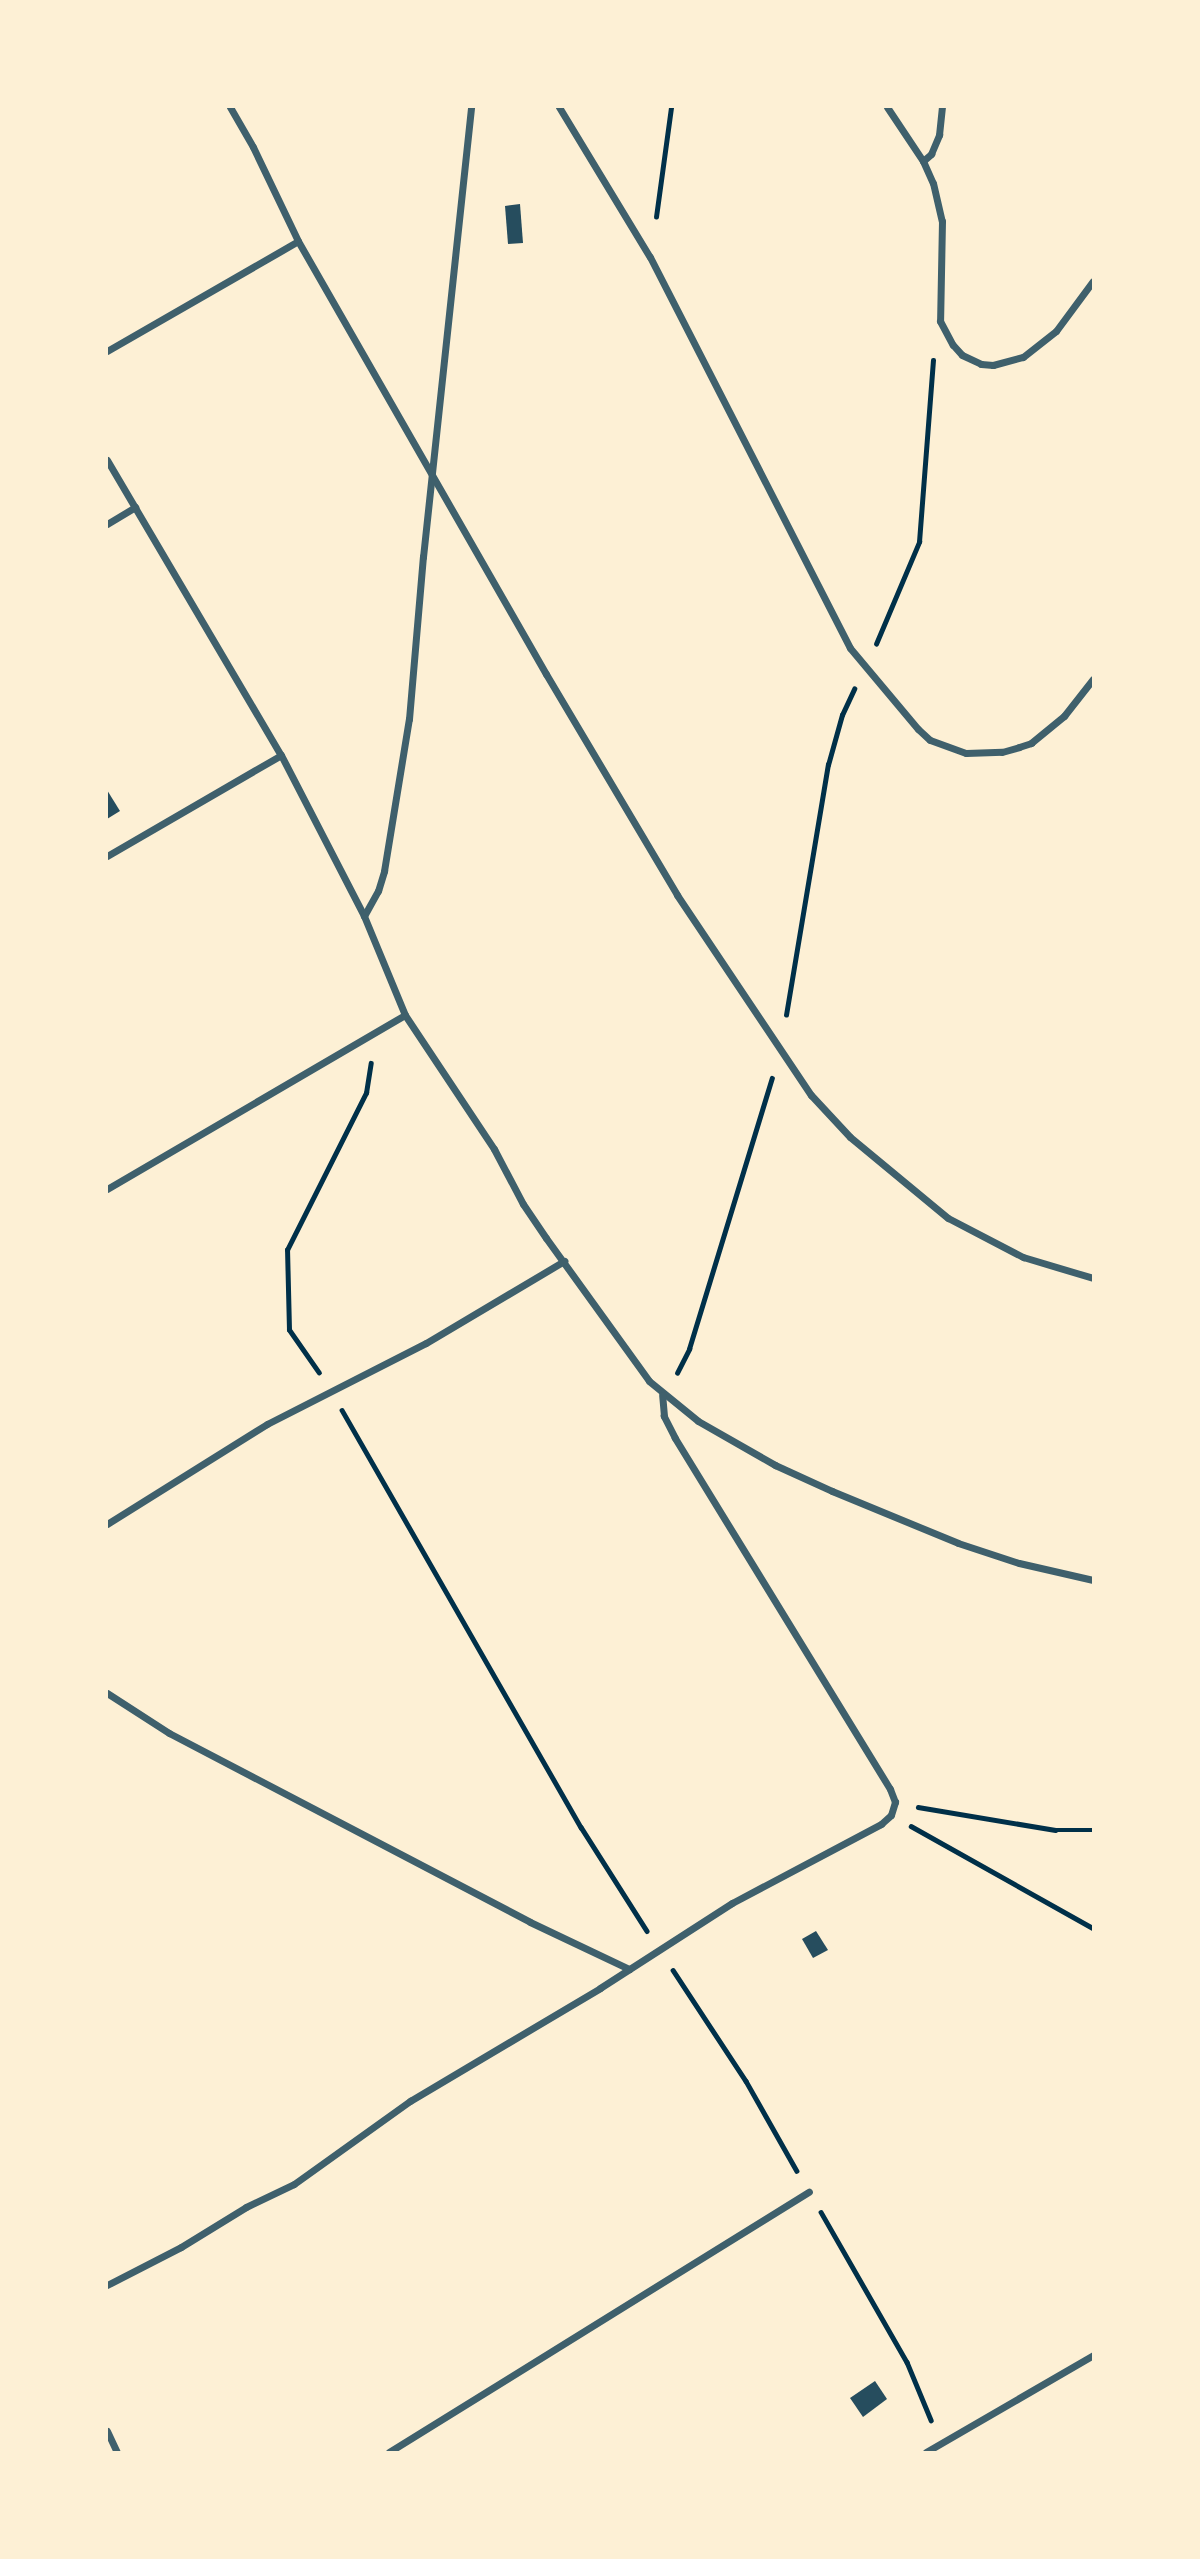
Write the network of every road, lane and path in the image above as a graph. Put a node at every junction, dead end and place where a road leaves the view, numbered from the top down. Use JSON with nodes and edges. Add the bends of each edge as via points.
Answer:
{"nodes":[{"id":1,"x":230,"y":107,"type":"edge"},
{"id":2,"x":471,"y":107,"type":"edge"},
{"id":3,"x":559,"y":107,"type":"edge"},
{"id":4,"x":671,"y":107,"type":"edge"},
{"id":5,"x":887,"y":107,"type":"edge"},
{"id":6,"x":942,"y":107,"type":"edge"},
{"id":7,"x":923,"y":161,"type":"junction"},
{"id":8,"x":298,"y":241,"type":"junction"},
{"id":9,"x":650,"y":257,"type":"junction"},
{"id":10,"x":1093,"y":281,"type":"edge"},
{"id":11,"x":107,"y":351,"type":"edge"},
{"id":12,"x":933,"y":353,"type":"dead end"},
{"id":13,"x":107,"y":460,"type":"edge"},
{"id":14,"x":434,"y":473,"type":"junction"},
{"id":15,"x":135,"y":507,"type":"junction"},
{"id":16,"x":107,"y":524,"type":"edge"},
{"id":17,"x":866,"y":668,"type":"junction"},
{"id":18,"x":1093,"y":679,"type":"edge"},
{"id":19,"x":281,"y":755,"type":"junction"},
{"id":20,"x":107,"y":856,"type":"edge"},
{"id":21,"x":363,"y":916,"type":"junction"},
{"id":22,"x":405,"y":1015,"type":"junction"},
{"id":23,"x":376,"y":1032,"type":"junction"},
{"id":24,"x":780,"y":1051,"type":"junction"},
{"id":25,"x":107,"y":1189,"type":"edge"},
{"id":26,"x":564,"y":1261,"type":"junction"},
{"id":27,"x":1093,"y":1278,"type":"edge"},
{"id":28,"x":332,"y":1392,"type":"junction"},
{"id":29,"x":662,"y":1395,"type":"junction"},
{"id":30,"x":107,"y":1524,"type":"edge"},
{"id":31,"x":1093,"y":1580,"type":"edge"},
{"id":32,"x":107,"y":1693,"type":"edge"},
{"id":33,"x":895,"y":1802,"type":"junction"},
{"id":34,"x":891,"y":1815,"type":"junction"},
{"id":35,"x":1093,"y":1830,"type":"edge"},
{"id":36,"x":1093,"y":1928,"type":"edge"},
{"id":37,"x":659,"y":1950,"type":"junction"},
{"id":38,"x":629,"y":1969,"type":"junction"},
{"id":39,"x":809,"y":2192,"type":"junction"},
{"id":40,"x":107,"y":2285,"type":"edge"},
{"id":41,"x":1093,"y":2355,"type":"edge"},
{"id":42,"x":107,"y":2431,"type":"edge"},
{"id":43,"x":937,"y":2445,"type":"junction"},
{"id":44,"x":117,"y":2452,"type":"edge"},
{"id":45,"x":389,"y":2452,"type":"edge"},
{"id":46,"x":926,"y":2452,"type":"edge"}],
"edges":[{"from":1,"to":8,"type":"street"},
{"from":2,"to":14,"type":"street"},
{"from":3,"to":9,"type":"street"},
{"from":4,"to":9,"type":"path"},
{"from":5,"to":7,"type":"street"},
{"from":6,"to":7,"type":"street","via":[[939,135]]},
{"from":7,"to":10,"type":"street","via":[[942,221],[940,321],[962,355],[993,365],[1023,358],[1056,331]]},
{"from":8,"to":11,"type":"street"},
{"from":8,"to":14,"type":"street"},
{"from":9,"to":17,"type":"street","via":[[823,601]]},
{"from":12,"to":17,"type":"path","via":[[919,542]]},
{"from":13,"to":15,"type":"street"},
{"from":14,"to":21,"type":"street","via":[[396,814],[381,881]]},
{"from":14,"to":24,"type":"street","via":[[677,895]]},
{"from":15,"to":16,"type":"street"},
{"from":15,"to":19,"type":"street"},
{"from":17,"to":18,"type":"street","via":[[925,736],[966,753],[1002,752],[1031,743],[1064,716]]},
{"from":17,"to":24,"type":"path","via":[[842,715],[828,765]]},
{"from":19,"to":20,"type":"street"},
{"from":19,"to":21,"type":"street"},
{"from":21,"to":22,"type":"street"},
{"from":22,"to":23,"type":"street"},
{"from":22,"to":26,"type":"street"},
{"from":23,"to":25,"type":"street"},
{"from":23,"to":28,"type":"path","via":[[366,1093],[287,1250],[289,1330]]},
{"from":24,"to":27,"type":"street","via":[[811,1095],[850,1137],[948,1218],[1023,1257]]},
{"from":24,"to":29,"type":"path","via":[[689,1349]]},
{"from":26,"to":28,"type":"street","via":[[426,1343]]},
{"from":26,"to":29,"type":"street"},
{"from":28,"to":30,"type":"street","via":[[209,1458]]},
{"from":28,"to":37,"type":"path","via":[[574,1815]]},
{"from":29,"to":31,"type":"street","via":[[775,1465],[891,1517],[1019,1563]]},
{"from":29,"to":33,"type":"street","via":[[664,1416],[675,1438]]},
{"from":32,"to":38,"type":"street","via":[[169,1734]]},
{"from":33,"to":34,"type":"street"},
{"from":33,"to":35,"type":"path","via":[[1045,1828]]},
{"from":34,"to":36,"type":"path"},
{"from":34,"to":37,"type":"street","via":[[744,1896]]},
{"from":37,"to":38,"type":"street"},
{"from":37,"to":39,"type":"path","via":[[740,2071]]},
{"from":38,"to":40,"type":"street","via":[[410,2101],[294,2184]]},
{"from":39,"to":43,"type":"path","via":[[907,2362]]},
{"from":39,"to":45,"type":"street"},
{"from":41,"to":43,"type":"street"},
{"from":42,"to":44,"type":"street"},
{"from":43,"to":46,"type":"street"}]}
